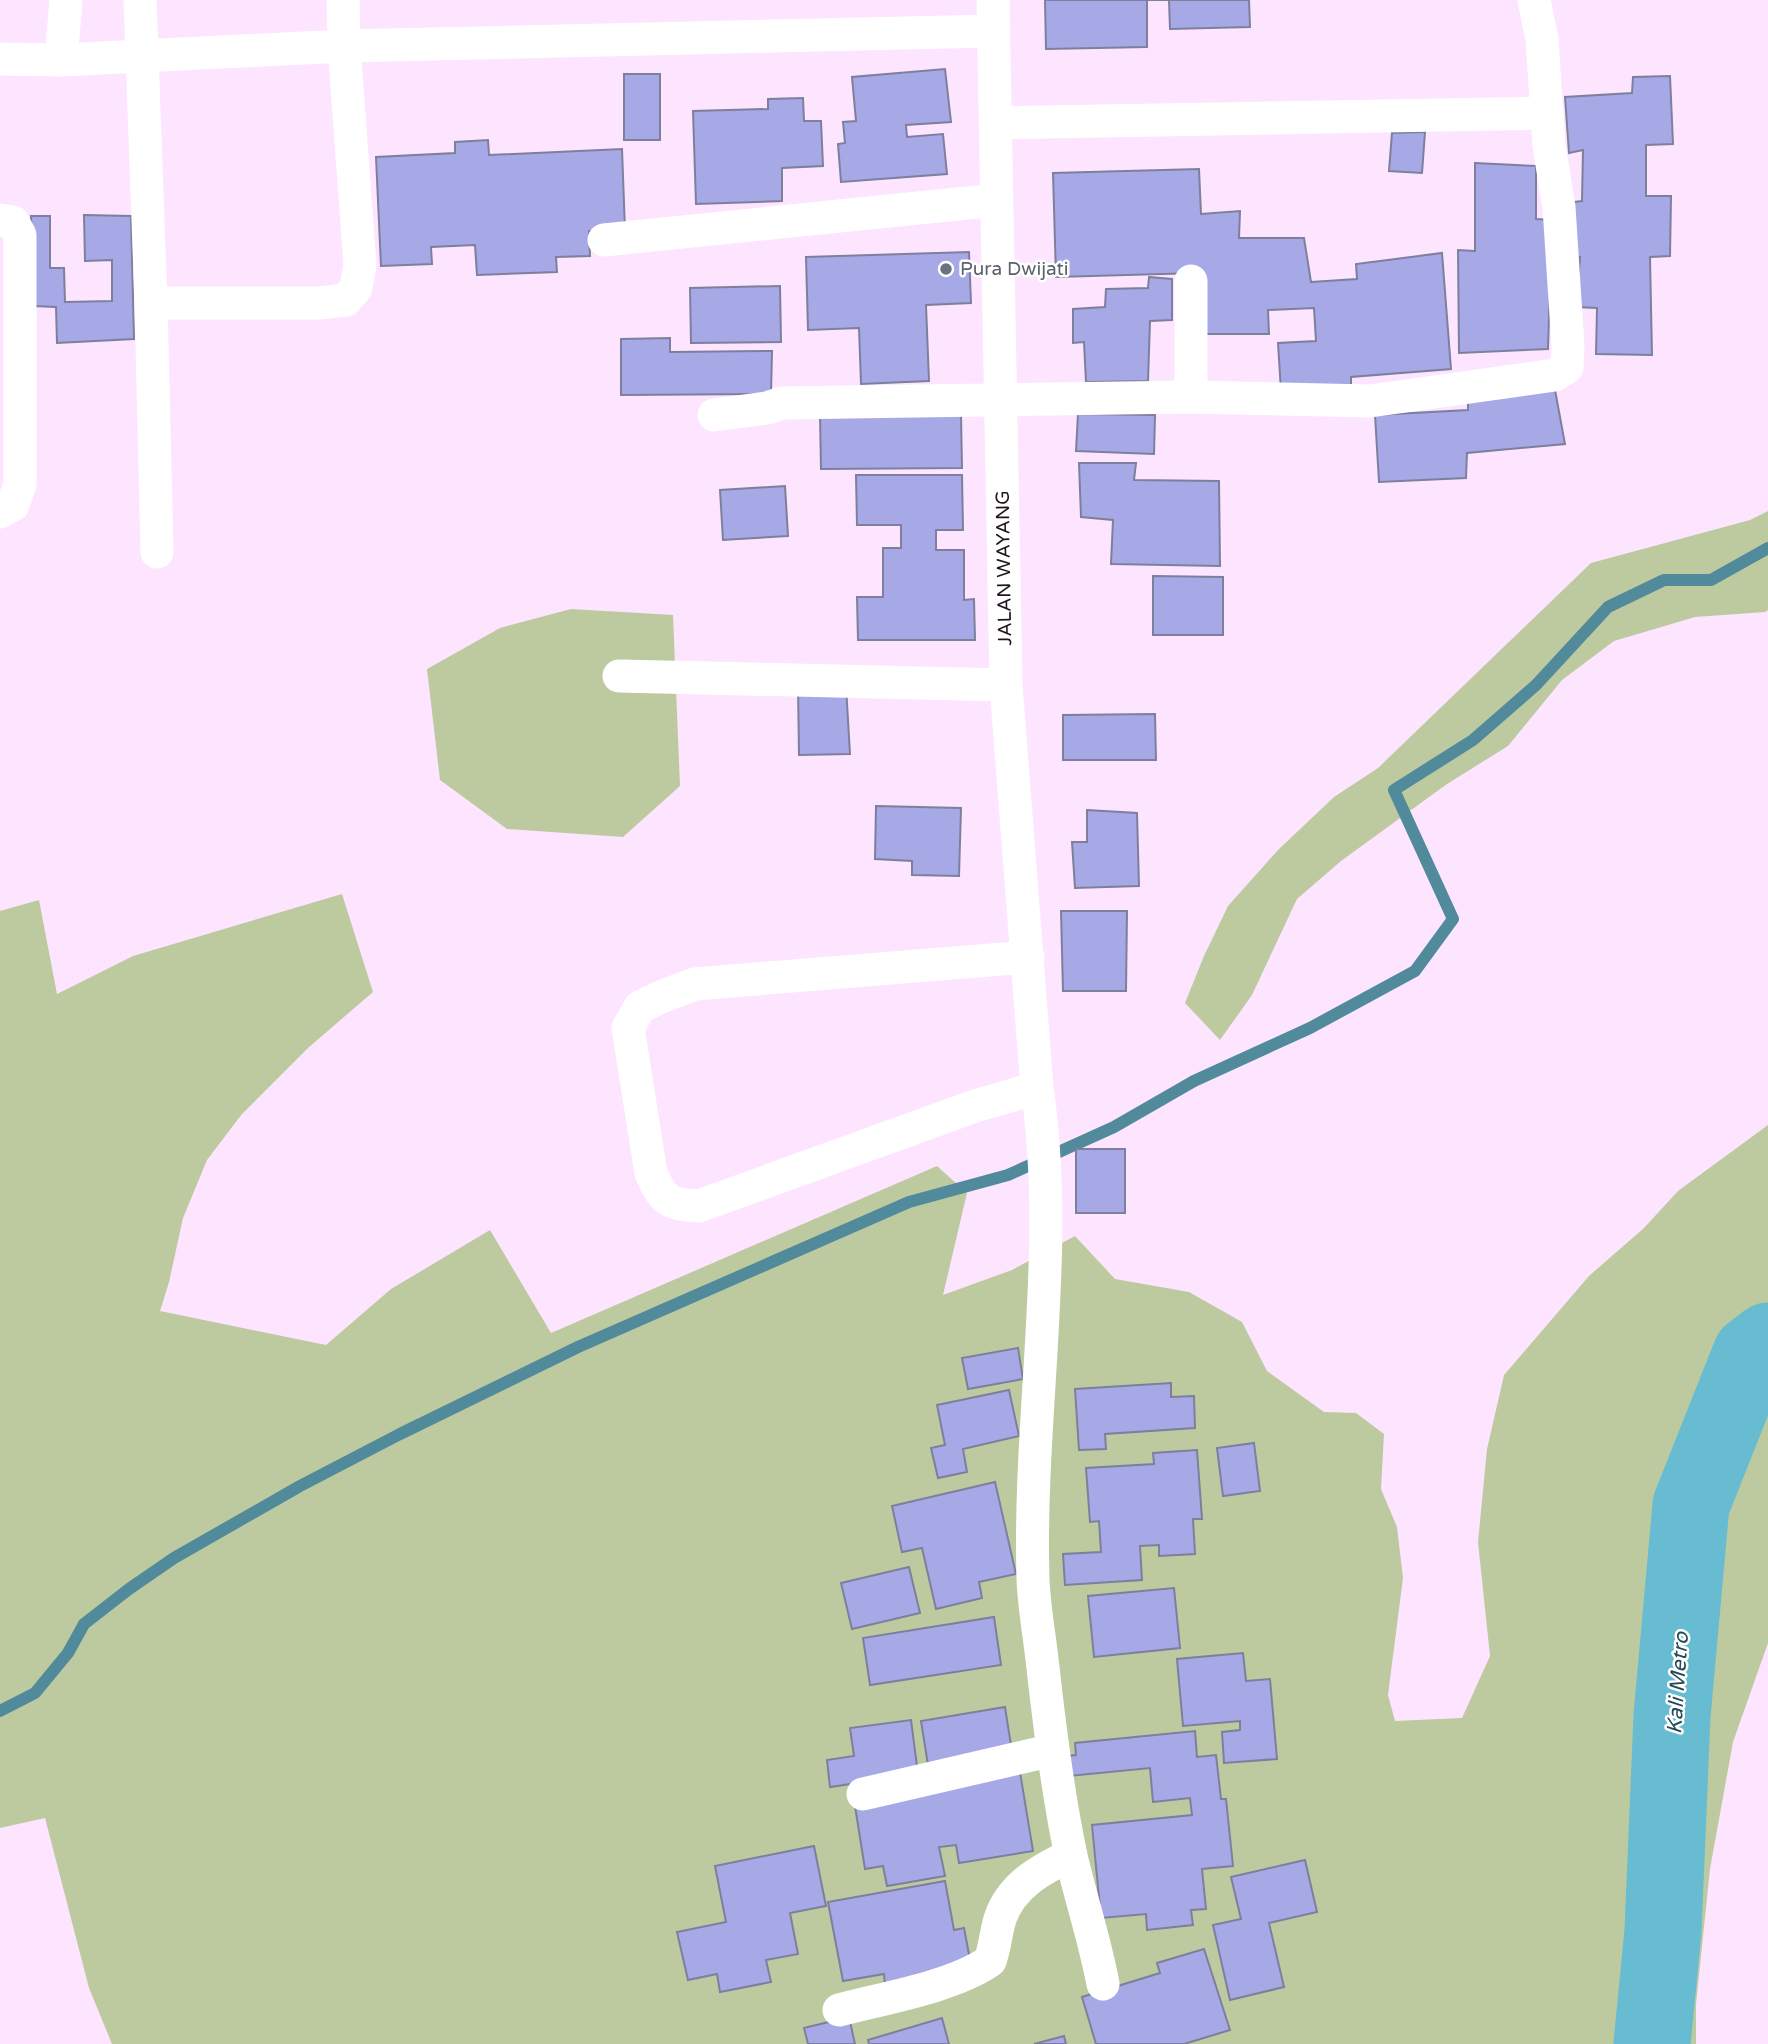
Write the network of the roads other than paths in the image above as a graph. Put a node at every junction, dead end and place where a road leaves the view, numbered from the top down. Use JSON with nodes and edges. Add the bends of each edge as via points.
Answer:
{"nodes":[{"id":1,"x":66,"y":0,"type":"edge"},
{"id":2,"x":140,"y":0,"type":"edge"},
{"id":3,"x":343,"y":0,"type":"edge"},
{"id":4,"x":1534,"y":0,"type":"edge"},
{"id":5,"x":993,"y":15,"type":"edge"},
{"id":6,"x":344,"y":46,"type":"junction"},
{"id":7,"x":140,"y":56,"type":"junction"},
{"id":8,"x":0,"y":59,"type":"edge"},
{"id":9,"x":61,"y":60,"type":"junction"},
{"id":10,"x":1547,"y":113,"type":"junction"},
{"id":11,"x":995,"y":123,"type":"junction"},
{"id":12,"x":997,"y":200,"type":"junction"},
{"id":13,"x":0,"y":220,"type":"edge"},
{"id":14,"x":604,"y":240,"type":"dead end"},
{"id":15,"x":1191,"y":281,"type":"dead end"},
{"id":16,"x":151,"y":303,"type":"junction"},
{"id":17,"x":1191,"y":397,"type":"junction"},
{"id":18,"x":1001,"y":398,"type":"junction"},
{"id":19,"x":714,"y":415,"type":"dead end"},
{"id":20,"x":0,"y":512,"type":"edge"},
{"id":21,"x":157,"y":552,"type":"dead end"},
{"id":22,"x":619,"y":676,"type":"dead end"},
{"id":23,"x":1006,"y":685,"type":"junction"},
{"id":24,"x":1028,"y":957,"type":"junction"},
{"id":25,"x":1037,"y":1088,"type":"junction"},
{"id":26,"x":1053,"y":1751,"type":"junction"},
{"id":27,"x":863,"y":1794,"type":"dead end"},
{"id":28,"x":1071,"y":1855,"type":"junction"},
{"id":29,"x":1103,"y":1984,"type":"dead end"},
{"id":30,"x":839,"y":2010,"type":"dead end"}],
"edges":[{"from":1,"to":9,"type":"street"},
{"from":2,"to":7,"type":"street"},
{"from":3,"to":6,"type":"street"},
{"from":4,"to":10,"type":"street"},
{"from":5,"to":6,"type":"street"},
{"from":5,"to":11,"type":"street","name":"JALAN WAYANG"},
{"from":6,"to":7,"type":"street"},
{"from":6,"to":16,"type":"street","via":[[360,265],[356,288],[346,300],[318,303]]},
{"from":7,"to":9,"type":"street"},
{"from":7,"to":16,"type":"street"},
{"from":8,"to":9,"type":"street"},
{"from":10,"to":11,"type":"street"},
{"from":10,"to":17,"type":"street","via":[[1559,207],[1567,367],[1555,375],[1370,401]]},
{"from":11,"to":12,"type":"street","name":"JALAN WAYANG"},
{"from":12,"to":14,"type":"street"},
{"from":12,"to":18,"type":"street","name":"JALAN WAYANG"},
{"from":13,"to":20,"type":"street","via":[[13,222],[20,235],[20,484],[13,505]]},
{"from":15,"to":17,"type":"street"},
{"from":16,"to":21,"type":"street"},
{"from":17,"to":18,"type":"street"},
{"from":18,"to":19,"type":"street","via":[[782,403]]},
{"from":18,"to":23,"type":"street","name":"JALAN WAYANG"},
{"from":22,"to":23,"type":"street"},
{"from":23,"to":24,"type":"street","name":"JALAN WAYANG"},
{"from":24,"to":25,"type":"street","name":"JALAN WAYANG"},
{"from":24,"to":25,"type":"street","via":[[695,984],[640,1007],[628,1028],[652,1173],[661,1195],[679,1205],[699,1206]]},
{"from":25,"to":26,"type":"street","name":"JALAN WAYANG","via":[[1046,1178],[1033,1581]]},
{"from":26,"to":27,"type":"street"},
{"from":26,"to":28,"type":"street","name":"JALAN WAYANG"},
{"from":28,"to":29,"type":"street","name":"JALAN WAYANG"},
{"from":28,"to":30,"type":"street","via":[[1035,1873],[1010,1899],[1000,1918],[990,1961],[922,1988]]}]}
